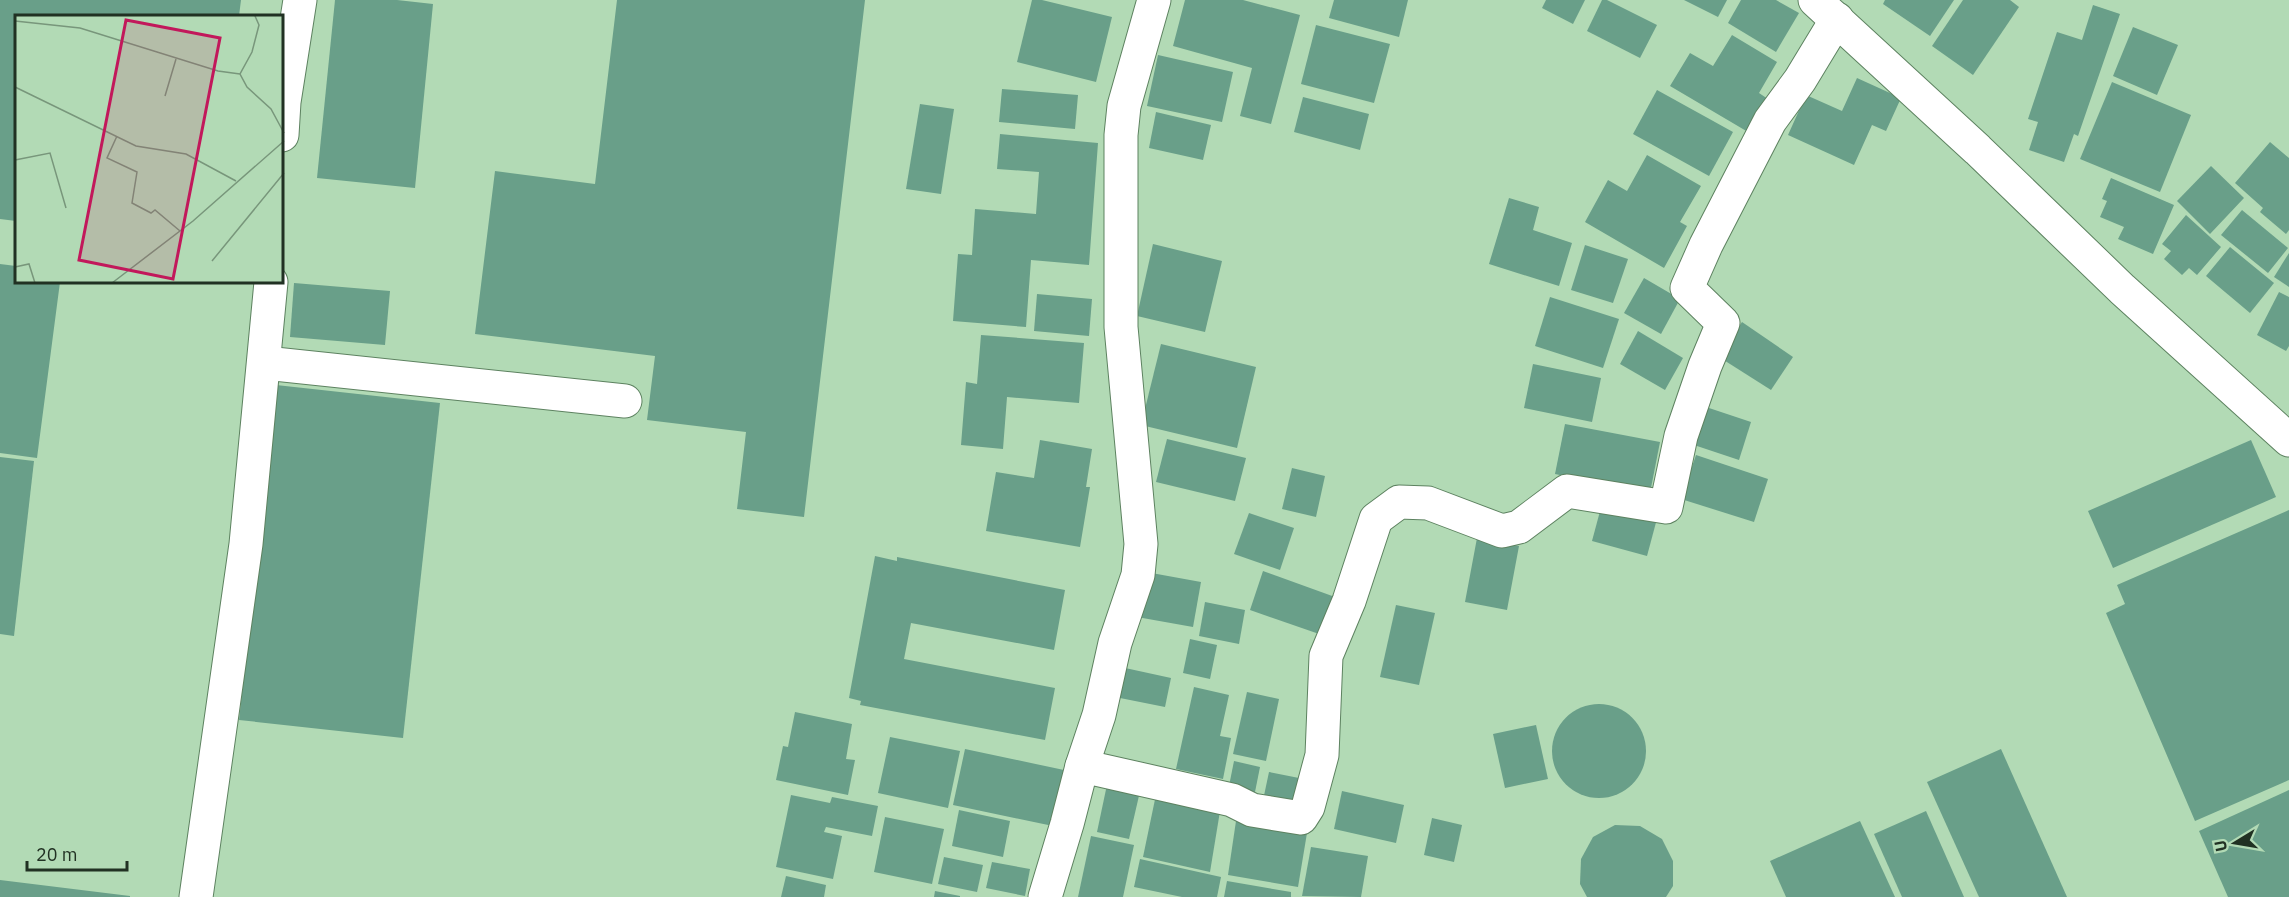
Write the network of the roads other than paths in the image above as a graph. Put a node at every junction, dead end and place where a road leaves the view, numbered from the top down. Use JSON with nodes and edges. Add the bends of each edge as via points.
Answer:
{"nodes":[{"id":1,"x":300,"y":0,"type":"edge"},
{"id":2,"x":1154,"y":0,"type":"edge"},
{"id":3,"x":1826,"y":9,"type":"edge"},
{"id":4,"x":284,"y":113,"type":"edge"},
{"id":5,"x":271,"y":284,"type":"edge"},
{"id":6,"x":265,"y":363,"type":"junction"},
{"id":7,"x":625,"y":401,"type":"dead end"},
{"id":8,"x":2289,"y":440,"type":"edge"},
{"id":9,"x":1082,"y":766,"type":"junction"},
{"id":10,"x":196,"y":897,"type":"edge"},
{"id":11,"x":1045,"y":897,"type":"edge"}],
"edges":[{"from":1,"to":4,"type":"street"},
{"from":2,"to":9,"type":"street","via":[[1124,106],[1121,135],[1121,327],[1141,544],[1138,575]]},
{"from":3,"to":8,"type":"street","via":[[2122,289]]},
{"from":3,"to":9,"type":"street","via":[[1800,80],[1770,121],[1688,288],[1723,323],[1681,436],[1666,507],[1567,491],[1519,527],[1502,531],[1428,503],[1400,502],[1376,519],[1326,656],[1322,755],[1308,807],[1301,818],[1252,810],[1232,800]]},
{"from":5,"to":6,"type":"street"},
{"from":6,"to":7,"type":"street"},
{"from":6,"to":10,"type":"street","via":[[246,544]]},
{"from":9,"to":11,"type":"street"}]}
